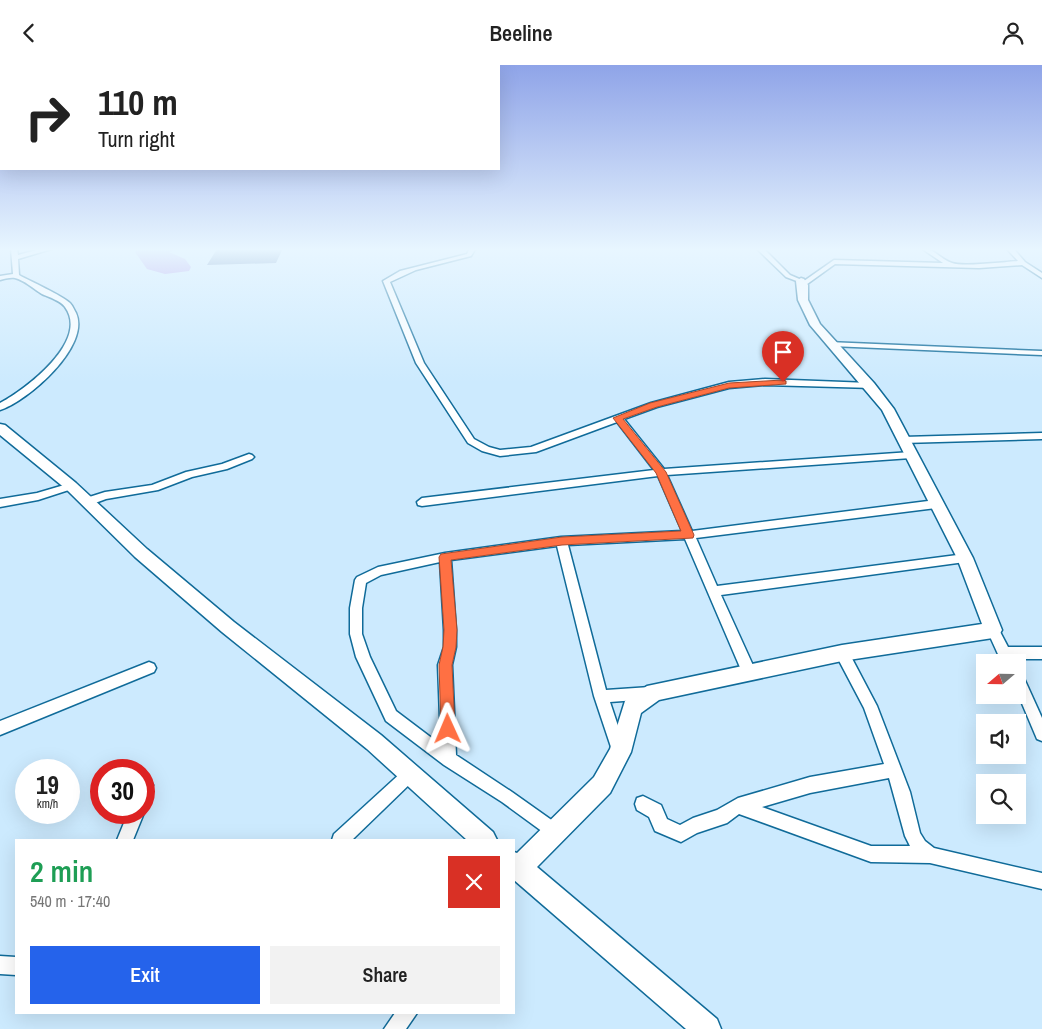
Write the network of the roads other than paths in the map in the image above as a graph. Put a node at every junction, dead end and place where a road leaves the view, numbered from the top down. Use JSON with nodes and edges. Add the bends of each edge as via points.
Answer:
{"nodes":[{"id":1,"x":47,"y":293,"type":"edge"},
{"id":2,"x":391,"y":293,"type":"edge"},
{"id":3,"x":803,"y":293,"type":"edge"},
{"id":4,"x":831,"y":344,"type":"junction"},
{"id":5,"x":1042,"y":353,"type":"edge"},
{"id":6,"x":870,"y":386,"type":"junction"},
{"id":7,"x":0,"y":407,"type":"edge"},
{"id":8,"x":618,"y":418,"type":"junction"},
{"id":9,"x":0,"y":428,"type":"edge"},
{"id":10,"x":1042,"y":436,"type":"edge"},
{"id":11,"x":907,"y":447,"type":"junction"},
{"id":12,"x":249,"y":457,"type":"dead end"},
{"id":13,"x":661,"y":472,"type":"junction"},
{"id":14,"x":71,"y":486,"type":"junction"},
{"id":15,"x":87,"y":502,"type":"junction"},
{"id":16,"x":422,"y":502,"type":"dead end"},
{"id":17,"x":0,"y":503,"type":"edge"},
{"id":18,"x":936,"y":504,"type":"junction"},
{"id":19,"x":689,"y":535,"type":"junction"},
{"id":20,"x":562,"y":541,"type":"junction"},
{"id":21,"x":445,"y":557,"type":"junction"},
{"id":22,"x":966,"y":557,"type":"junction"},
{"id":23,"x":714,"y":591,"type":"junction"},
{"id":24,"x":993,"y":630,"type":"junction"},
{"id":25,"x":842,"y":653,"type":"junction"},
{"id":26,"x":1042,"y":653,"type":"edge"},
{"id":27,"x":1005,"y":654,"type":"edge"},
{"id":28,"x":1026,"y":655,"type":"edge"},
{"id":29,"x":148,"y":668,"type":"dead end"},
{"id":30,"x":750,"y":672,"type":"junction"},
{"id":31,"x":654,"y":692,"type":"junction"},
{"id":32,"x":601,"y":696,"type":"junction"},
{"id":33,"x":1026,"y":698,"type":"edge"},
{"id":34,"x":0,"y":728,"type":"edge"},
{"id":35,"x":1042,"y":734,"type":"edge"},
{"id":36,"x":620,"y":752,"type":"junction"},
{"id":37,"x":449,"y":759,"type":"junction"},
{"id":38,"x":894,"y":770,"type":"junction"},
{"id":39,"x":408,"y":775,"type":"junction"},
{"id":40,"x":643,"y":805,"type":"dead end"},
{"id":41,"x":738,"y":807,"type":"junction"},
{"id":42,"x":132,"y":824,"type":"edge"},
{"id":43,"x":554,"y":832,"type":"junction"},
{"id":44,"x":125,"y":839,"type":"edge"},
{"id":45,"x":341,"y":839,"type":"edge"},
{"id":46,"x":485,"y":839,"type":"edge"},
{"id":47,"x":930,"y":855,"type":"junction"},
{"id":48,"x":515,"y":868,"type":"edge"},
{"id":49,"x":1042,"y":881,"type":"edge"},
{"id":50,"x":0,"y":965,"type":"edge"},
{"id":51,"x":15,"y":967,"type":"edge"},
{"id":52,"x":405,"y":1014,"type":"edge"},
{"id":53,"x":394,"y":1029,"type":"edge"},
{"id":54,"x":707,"y":1029,"type":"edge"}],
"edges":[{"from":1,"to":7,"type":"street","via":[[72,310],[72,343],[39,379]]},
{"from":2,"to":8,"type":"street","via":[[420,363],[471,441],[483,450],[512,453],[532,450]]},
{"from":3,"to":4,"type":"street","via":[[807,312]]},
{"from":4,"to":5,"type":"street"},
{"from":4,"to":6,"type":"street"},
{"from":6,"to":8,"type":"street","via":[[745,383],[654,405]]},
{"from":6,"to":11,"type":"street","via":[[888,409]]},
{"from":8,"to":13,"type":"street"},
{"from":9,"to":14,"type":"street"},
{"from":10,"to":11,"type":"street"},
{"from":11,"to":13,"type":"street"},
{"from":11,"to":18,"type":"street"},
{"from":12,"to":15,"type":"street","via":[[154,487]]},
{"from":13,"to":16,"type":"street"},
{"from":13,"to":19,"type":"street"},
{"from":14,"to":15,"type":"street"},
{"from":14,"to":17,"type":"street"},
{"from":15,"to":39,"type":"street","via":[[148,559],[228,627],[374,742]]},
{"from":18,"to":19,"type":"street"},
{"from":18,"to":22,"type":"street"},
{"from":19,"to":20,"type":"street"},
{"from":19,"to":23,"type":"street"},
{"from":20,"to":21,"type":"street"},
{"from":20,"to":32,"type":"street"},
{"from":21,"to":37,"type":"street","via":[[450,630],[445,665]]},
{"from":21,"to":37,"type":"street","via":[[378,571],[361,580],[356,634],[363,657],[391,716]]},
{"from":22,"to":23,"type":"street"},
{"from":22,"to":24,"type":"street"},
{"from":23,"to":30,"type":"street"},
{"from":24,"to":25,"type":"street"},
{"from":24,"to":27,"type":"street"},
{"from":25,"to":30,"type":"street"},
{"from":25,"to":38,"type":"street","via":[[870,706]]},
{"from":26,"to":28,"type":"street"},
{"from":29,"to":34,"type":"street"},
{"from":30,"to":31,"type":"street"},
{"from":31,"to":32,"type":"street"},
{"from":31,"to":36,"type":"street","via":[[632,709]]},
{"from":32,"to":36,"type":"street"},
{"from":33,"to":35,"type":"street"},
{"from":36,"to":43,"type":"street","via":[[602,785]]},
{"from":37,"to":43,"type":"street"},
{"from":38,"to":41,"type":"street","via":[[810,785]]},
{"from":38,"to":47,"type":"street","via":[[913,835],[919,847]]},
{"from":39,"to":45,"type":"street"},
{"from":39,"to":46,"type":"street"},
{"from":40,"to":41,"type":"street","via":[[655,811],[662,825],[681,834]]},
{"from":41,"to":47,"type":"street","via":[[871,854]]},
{"from":42,"to":44,"type":"street"},
{"from":43,"to":48,"type":"street"},
{"from":47,"to":49,"type":"street"},
{"from":48,"to":54,"type":"street"},
{"from":50,"to":51,"type":"street"},
{"from":52,"to":53,"type":"street"}]}
